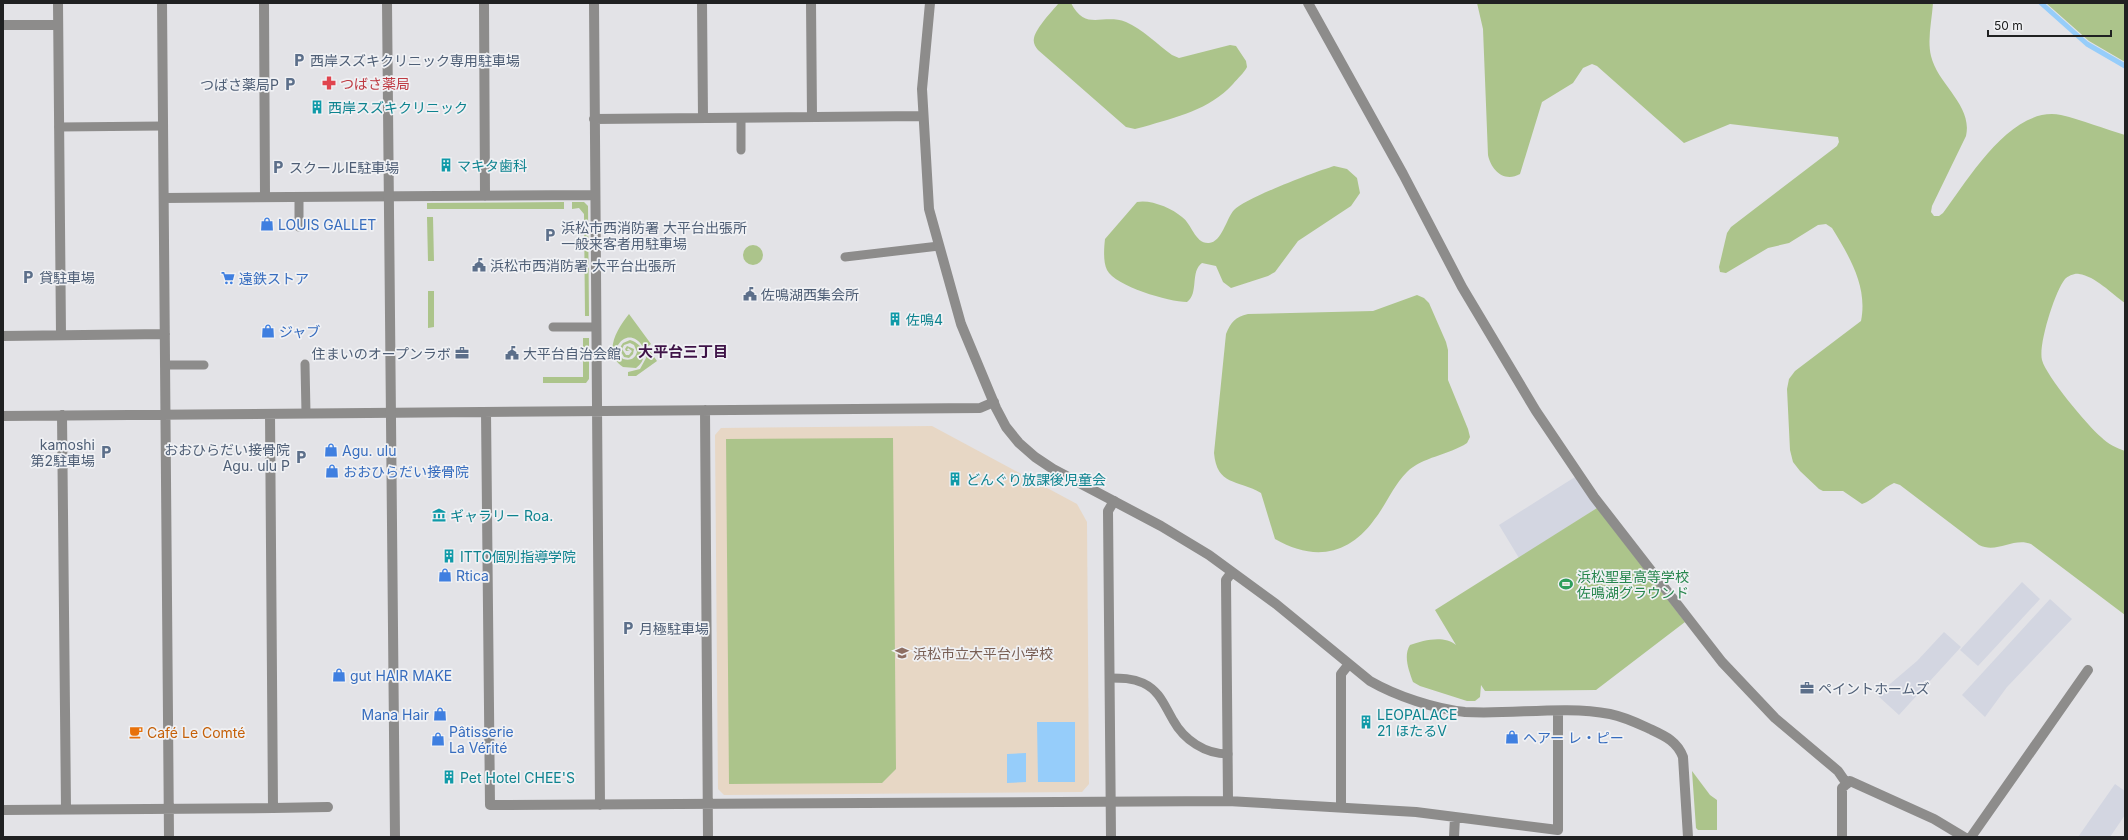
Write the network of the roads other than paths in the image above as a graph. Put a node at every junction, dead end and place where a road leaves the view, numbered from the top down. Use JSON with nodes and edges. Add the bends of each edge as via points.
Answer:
{"nodes":[{"id":1,"x":58,"y":3,"type":"edge"},
{"id":2,"x":162,"y":3,"type":"edge"},
{"id":3,"x":264,"y":3,"type":"edge"},
{"id":4,"x":387,"y":3,"type":"edge"},
{"id":5,"x":484,"y":3,"type":"edge"},
{"id":6,"x":594,"y":3,"type":"edge"},
{"id":7,"x":702,"y":3,"type":"edge"},
{"id":8,"x":811,"y":3,"type":"edge"},
{"id":9,"x":930,"y":3,"type":"edge"},
{"id":10,"x":1308,"y":3,"type":"edge"},
{"id":11,"x":3,"y":25,"type":"edge"},
{"id":12,"x":58,"y":25,"type":"junction"},
{"id":13,"x":924,"y":116,"type":"junction"},
{"id":14,"x":812,"y":117,"type":"junction"},
{"id":15,"x":703,"y":118,"type":"junction"},
{"id":16,"x":740,"y":118,"type":"junction"},
{"id":17,"x":594,"y":119,"type":"junction"},
{"id":18,"x":163,"y":126,"type":"junction"},
{"id":19,"x":59,"y":127,"type":"junction"},
{"id":20,"x":741,"y":150,"type":"dead end"},
{"id":21,"x":595,"y":195,"type":"junction"},
{"id":22,"x":389,"y":196,"type":"junction"},
{"id":23,"x":485,"y":196,"type":"junction"},
{"id":24,"x":299,"y":197,"type":"junction"},
{"id":25,"x":164,"y":198,"type":"junction"},
{"id":26,"x":265,"y":198,"type":"junction"},
{"id":27,"x":299,"y":227,"type":"dead end"},
{"id":28,"x":939,"y":246,"type":"junction"},
{"id":29,"x":845,"y":258,"type":"dead end"},
{"id":30,"x":596,"y":327,"type":"junction"},
{"id":31,"x":553,"y":328,"type":"dead end"},
{"id":32,"x":165,"y":334,"type":"junction"},
{"id":33,"x":61,"y":335,"type":"junction"},
{"id":34,"x":3,"y":336,"type":"edge"},
{"id":35,"x":305,"y":364,"type":"dead end"},
{"id":36,"x":165,"y":365,"type":"junction"},
{"id":37,"x":204,"y":365,"type":"dead end"},
{"id":38,"x":994,"y":402,"type":"junction"},
{"id":39,"x":705,"y":410,"type":"junction"},
{"id":40,"x":597,"y":411,"type":"junction"},
{"id":41,"x":486,"y":412,"type":"junction"},
{"id":42,"x":391,"y":413,"type":"junction"},
{"id":43,"x":166,"y":414,"type":"junction"},
{"id":44,"x":270,"y":414,"type":"junction"},
{"id":45,"x":306,"y":414,"type":"junction"},
{"id":46,"x":62,"y":415,"type":"junction"},
{"id":47,"x":3,"y":416,"type":"edge"},
{"id":48,"x":1114,"y":501,"type":"junction"},
{"id":49,"x":1232,"y":572,"type":"junction"},
{"id":50,"x":1349,"y":664,"type":"junction"},
{"id":51,"x":2088,"y":670,"type":"dead end"},
{"id":52,"x":1110,"y":678,"type":"junction"},
{"id":53,"x":1558,"y":711,"type":"junction"},
{"id":54,"x":1228,"y":754,"type":"junction"},
{"id":55,"x":1847,"y":784,"type":"junction"},
{"id":56,"x":1111,"y":800,"type":"junction"},
{"id":57,"x":1228,"y":801,"type":"junction"},
{"id":58,"x":708,"y":804,"type":"junction"},
{"id":59,"x":600,"y":805,"type":"junction"},
{"id":60,"x":328,"y":807,"type":"dead end"},
{"id":61,"x":169,"y":808,"type":"junction"},
{"id":62,"x":273,"y":808,"type":"junction"},
{"id":63,"x":1341,"y":808,"type":"junction"},
{"id":64,"x":66,"y":809,"type":"junction"},
{"id":65,"x":3,"y":810,"type":"edge"},
{"id":66,"x":1455,"y":817,"type":"junction"},
{"id":67,"x":170,"y":837,"type":"edge"},
{"id":68,"x":395,"y":837,"type":"edge"},
{"id":69,"x":708,"y":837,"type":"edge"},
{"id":70,"x":1111,"y":837,"type":"edge"},
{"id":71,"x":1454,"y":837,"type":"edge"},
{"id":72,"x":1688,"y":837,"type":"edge"},
{"id":73,"x":1842,"y":837,"type":"edge"},
{"id":74,"x":1964,"y":837,"type":"edge"},
{"id":75,"x":1971,"y":837,"type":"edge"}],
"edges":[{"from":1,"to":12,"type":"street"},
{"from":2,"to":18,"type":"street"},
{"from":3,"to":26,"type":"street"},
{"from":4,"to":22,"type":"street"},
{"from":5,"to":23,"type":"street"},
{"from":6,"to":17,"type":"street"},
{"from":7,"to":15,"type":"street"},
{"from":8,"to":14,"type":"street"},
{"from":9,"to":13,"type":"street","via":[[924,64]]},
{"from":10,"to":55,"type":"street","via":[[1462,287],[1536,411],[1594,497],[1722,662],[1775,718],[1838,771]]},
{"from":11,"to":12,"type":"street"},
{"from":12,"to":19,"type":"street"},
{"from":13,"to":14,"type":"street"},
{"from":13,"to":28,"type":"street","via":[[929,209]]},
{"from":14,"to":16,"type":"street"},
{"from":15,"to":16,"type":"street"},
{"from":15,"to":17,"type":"street"},
{"from":16,"to":20,"type":"lane"},
{"from":17,"to":21,"type":"street"},
{"from":18,"to":19,"type":"lane"},
{"from":18,"to":25,"type":"street"},
{"from":19,"to":33,"type":"street"},
{"from":21,"to":23,"type":"street"},
{"from":21,"to":30,"type":"street"},
{"from":22,"to":23,"type":"street"},
{"from":22,"to":24,"type":"street"},
{"from":22,"to":42,"type":"street"},
{"from":24,"to":26,"type":"street"},
{"from":24,"to":27,"type":"lane"},
{"from":25,"to":26,"type":"street"},
{"from":25,"to":32,"type":"street"},
{"from":28,"to":29,"type":"lane"},
{"from":28,"to":38,"type":"street","via":[[961,324]]},
{"from":30,"to":31,"type":"lane"},
{"from":30,"to":40,"type":"street"},
{"from":32,"to":33,"type":"street"},
{"from":32,"to":36,"type":"street"},
{"from":33,"to":34,"type":"street"},
{"from":35,"to":45,"type":"lane"},
{"from":36,"to":37,"type":"lane"},
{"from":36,"to":43,"type":"street"},
{"from":38,"to":39,"type":"street","via":[[980,408]]},
{"from":38,"to":48,"type":"street","via":[[1006,427],[1035,457]]},
{"from":39,"to":40,"type":"street"},
{"from":39,"to":58,"type":"street"},
{"from":40,"to":41,"type":"street"},
{"from":40,"to":59,"type":"street"},
{"from":41,"to":42,"type":"street"},
{"from":41,"to":59,"type":"street","via":[[490,805]]},
{"from":42,"to":45,"type":"street"},
{"from":42,"to":68,"type":"street"},
{"from":43,"to":44,"type":"street"},
{"from":43,"to":46,"type":"street"},
{"from":43,"to":61,"type":"street"},
{"from":44,"to":45,"type":"street"},
{"from":44,"to":62,"type":"street"},
{"from":46,"to":47,"type":"street"},
{"from":46,"to":64,"type":"street"},
{"from":48,"to":49,"type":"street","via":[[1193,545]]},
{"from":48,"to":52,"type":"street","via":[[1108,511]]},
{"from":49,"to":50,"type":"street","via":[[1276,604]]},
{"from":49,"to":54,"type":"street","via":[[1226,580]]},
{"from":50,"to":53,"type":"street","via":[[1384,689],[1441,707],[1465,712]]},
{"from":50,"to":63,"type":"street","via":[[1341,674]]},
{"from":51,"to":75,"type":"street"},
{"from":52,"to":54,"type":"lane","via":[[1134,680],[1150,686],[1162,698],[1174,722],[1190,740],[1209,752]]},
{"from":52,"to":56,"type":"street"},
{"from":53,"to":66,"type":"street","via":[[1558,830]]},
{"from":53,"to":72,"type":"street","via":[[1595,712],[1626,718],[1675,743],[1683,758]]},
{"from":54,"to":57,"type":"street"},
{"from":55,"to":73,"type":"street","via":[[1842,788]]},
{"from":55,"to":74,"type":"street","via":[[1850,781],[1918,812]]},
{"from":56,"to":57,"type":"street"},
{"from":56,"to":58,"type":"street"},
{"from":56,"to":70,"type":"street"},
{"from":57,"to":63,"type":"street"},
{"from":58,"to":59,"type":"street"},
{"from":58,"to":69,"type":"street"},
{"from":60,"to":62,"type":"street"},
{"from":61,"to":62,"type":"street"},
{"from":61,"to":64,"type":"street"},
{"from":61,"to":67,"type":"street"},
{"from":63,"to":66,"type":"street"},
{"from":64,"to":65,"type":"street"},
{"from":66,"to":71,"type":"street"}]}
